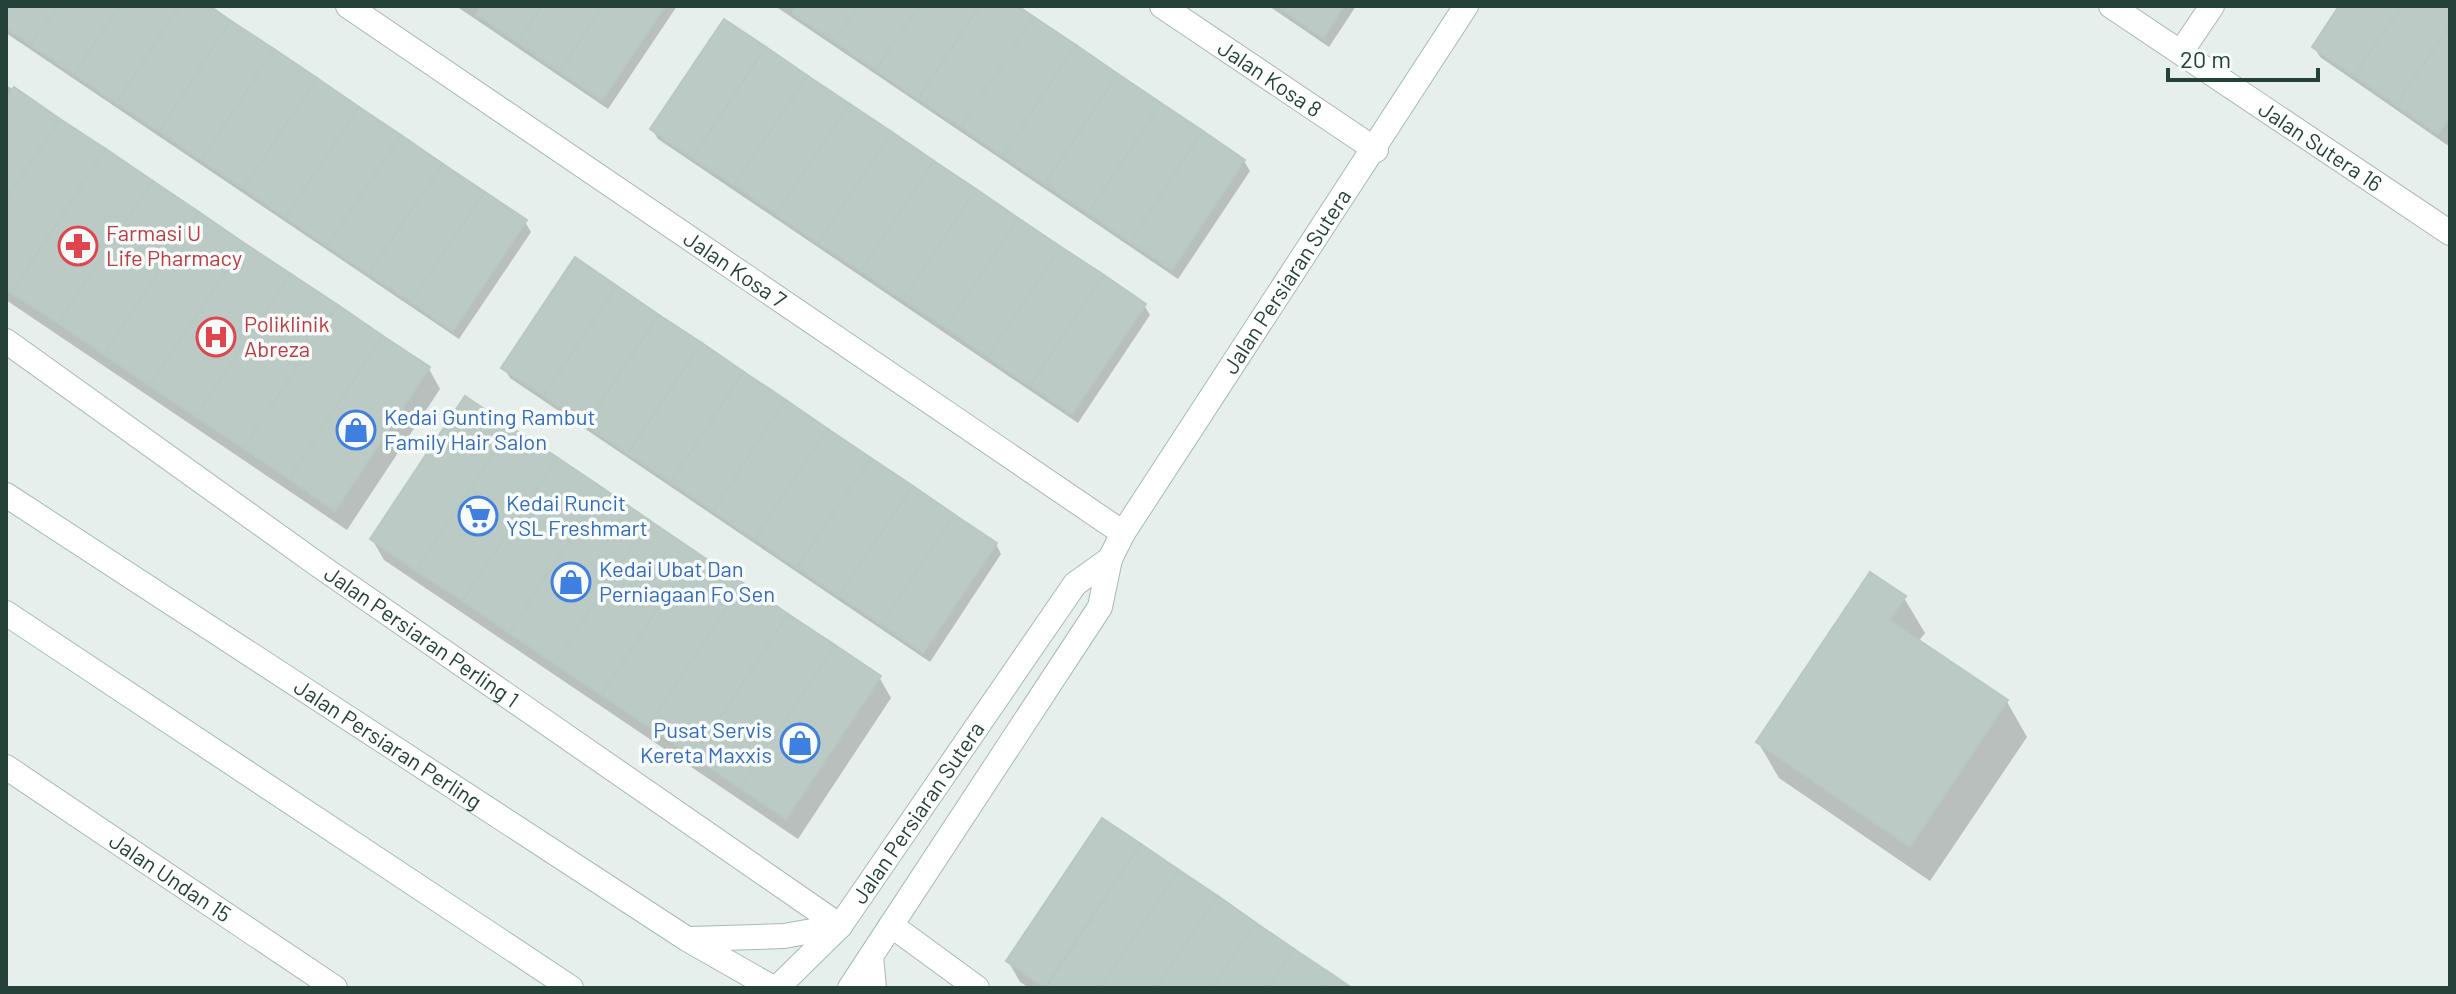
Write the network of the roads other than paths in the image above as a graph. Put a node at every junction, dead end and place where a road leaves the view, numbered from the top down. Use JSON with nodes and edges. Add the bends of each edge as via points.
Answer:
{"nodes":[{"id":1,"x":348,"y":6,"type":"edge"},
{"id":2,"x":1162,"y":6,"type":"edge"},
{"id":3,"x":1466,"y":6,"type":"edge"},
{"id":4,"x":2111,"y":6,"type":"edge"},
{"id":5,"x":2212,"y":6,"type":"edge"},
{"id":6,"x":2181,"y":52,"type":"junction"},
{"id":7,"x":1376,"y":150,"type":"junction"},
{"id":8,"x":2450,"y":233,"type":"edge"},
{"id":9,"x":6,"y":341,"type":"edge"},
{"id":10,"x":6,"y":495,"type":"edge"},
{"id":11,"x":1123,"y":533,"type":"junction"},
{"id":12,"x":1110,"y":559,"type":"junction"},
{"id":13,"x":6,"y":613,"type":"edge"},
{"id":14,"x":6,"y":767,"type":"edge"},
{"id":15,"x":891,"y":925,"type":"junction"},
{"id":16,"x":840,"y":926,"type":"junction"},
{"id":17,"x":687,"y":939,"type":"junction"},
{"id":18,"x":871,"y":956,"type":"junction"},
{"id":19,"x":335,"y":988,"type":"edge"},
{"id":20,"x":571,"y":988,"type":"edge"},
{"id":21,"x":775,"y":988,"type":"edge"},
{"id":22,"x":850,"y":988,"type":"edge"},
{"id":23,"x":874,"y":988,"type":"edge"},
{"id":24,"x":977,"y":988,"type":"edge"}],
"edges":[{"from":1,"to":11,"type":"street","name":"Jalan Kosa 7"},
{"from":2,"to":7,"type":"street","name":"Jalan Kosa 8"},
{"from":3,"to":7,"type":"street","name":"Jalan Persiaran Sutera"},
{"from":4,"to":6,"type":"street","name":"Jalan Sutera 16"},
{"from":5,"to":6,"type":"street"},
{"from":6,"to":8,"type":"street","name":"Jalan Sutera 16"},
{"from":7,"to":11,"type":"street","name":"Jalan Persiaran Sutera"},
{"from":9,"to":16,"type":"street","name":"Jalan Persiaran Perling 1"},
{"from":10,"to":17,"type":"street","name":"Jalan Persiaran Perling"},
{"from":11,"to":12,"type":"street","name":"Jalan Persiaran Sutera"},
{"from":12,"to":15,"type":"street","name":"Jalan Persiaran Sutera","via":[[1100,607]]},
{"from":12,"to":16,"type":"street","name":"Jalan Persiaran Sutera","via":[[1075,584]]},
{"from":13,"to":20,"type":"street"},
{"from":14,"to":19,"type":"street","name":"Jalan Undan 15"},
{"from":15,"to":18,"type":"street","name":"Jalan Persiaran Sutera"},
{"from":15,"to":24,"type":"street"},
{"from":16,"to":17,"type":"street","via":[[784,936]]},
{"from":16,"to":21,"type":"street","name":"Jalan Persiaran Sutera"},
{"from":17,"to":21,"type":"street","name":"Jalan Persiaran Perling"},
{"from":18,"to":22,"type":"street","name":"Jalan Persiaran Sutera"},
{"from":18,"to":23,"type":"street"}]}
